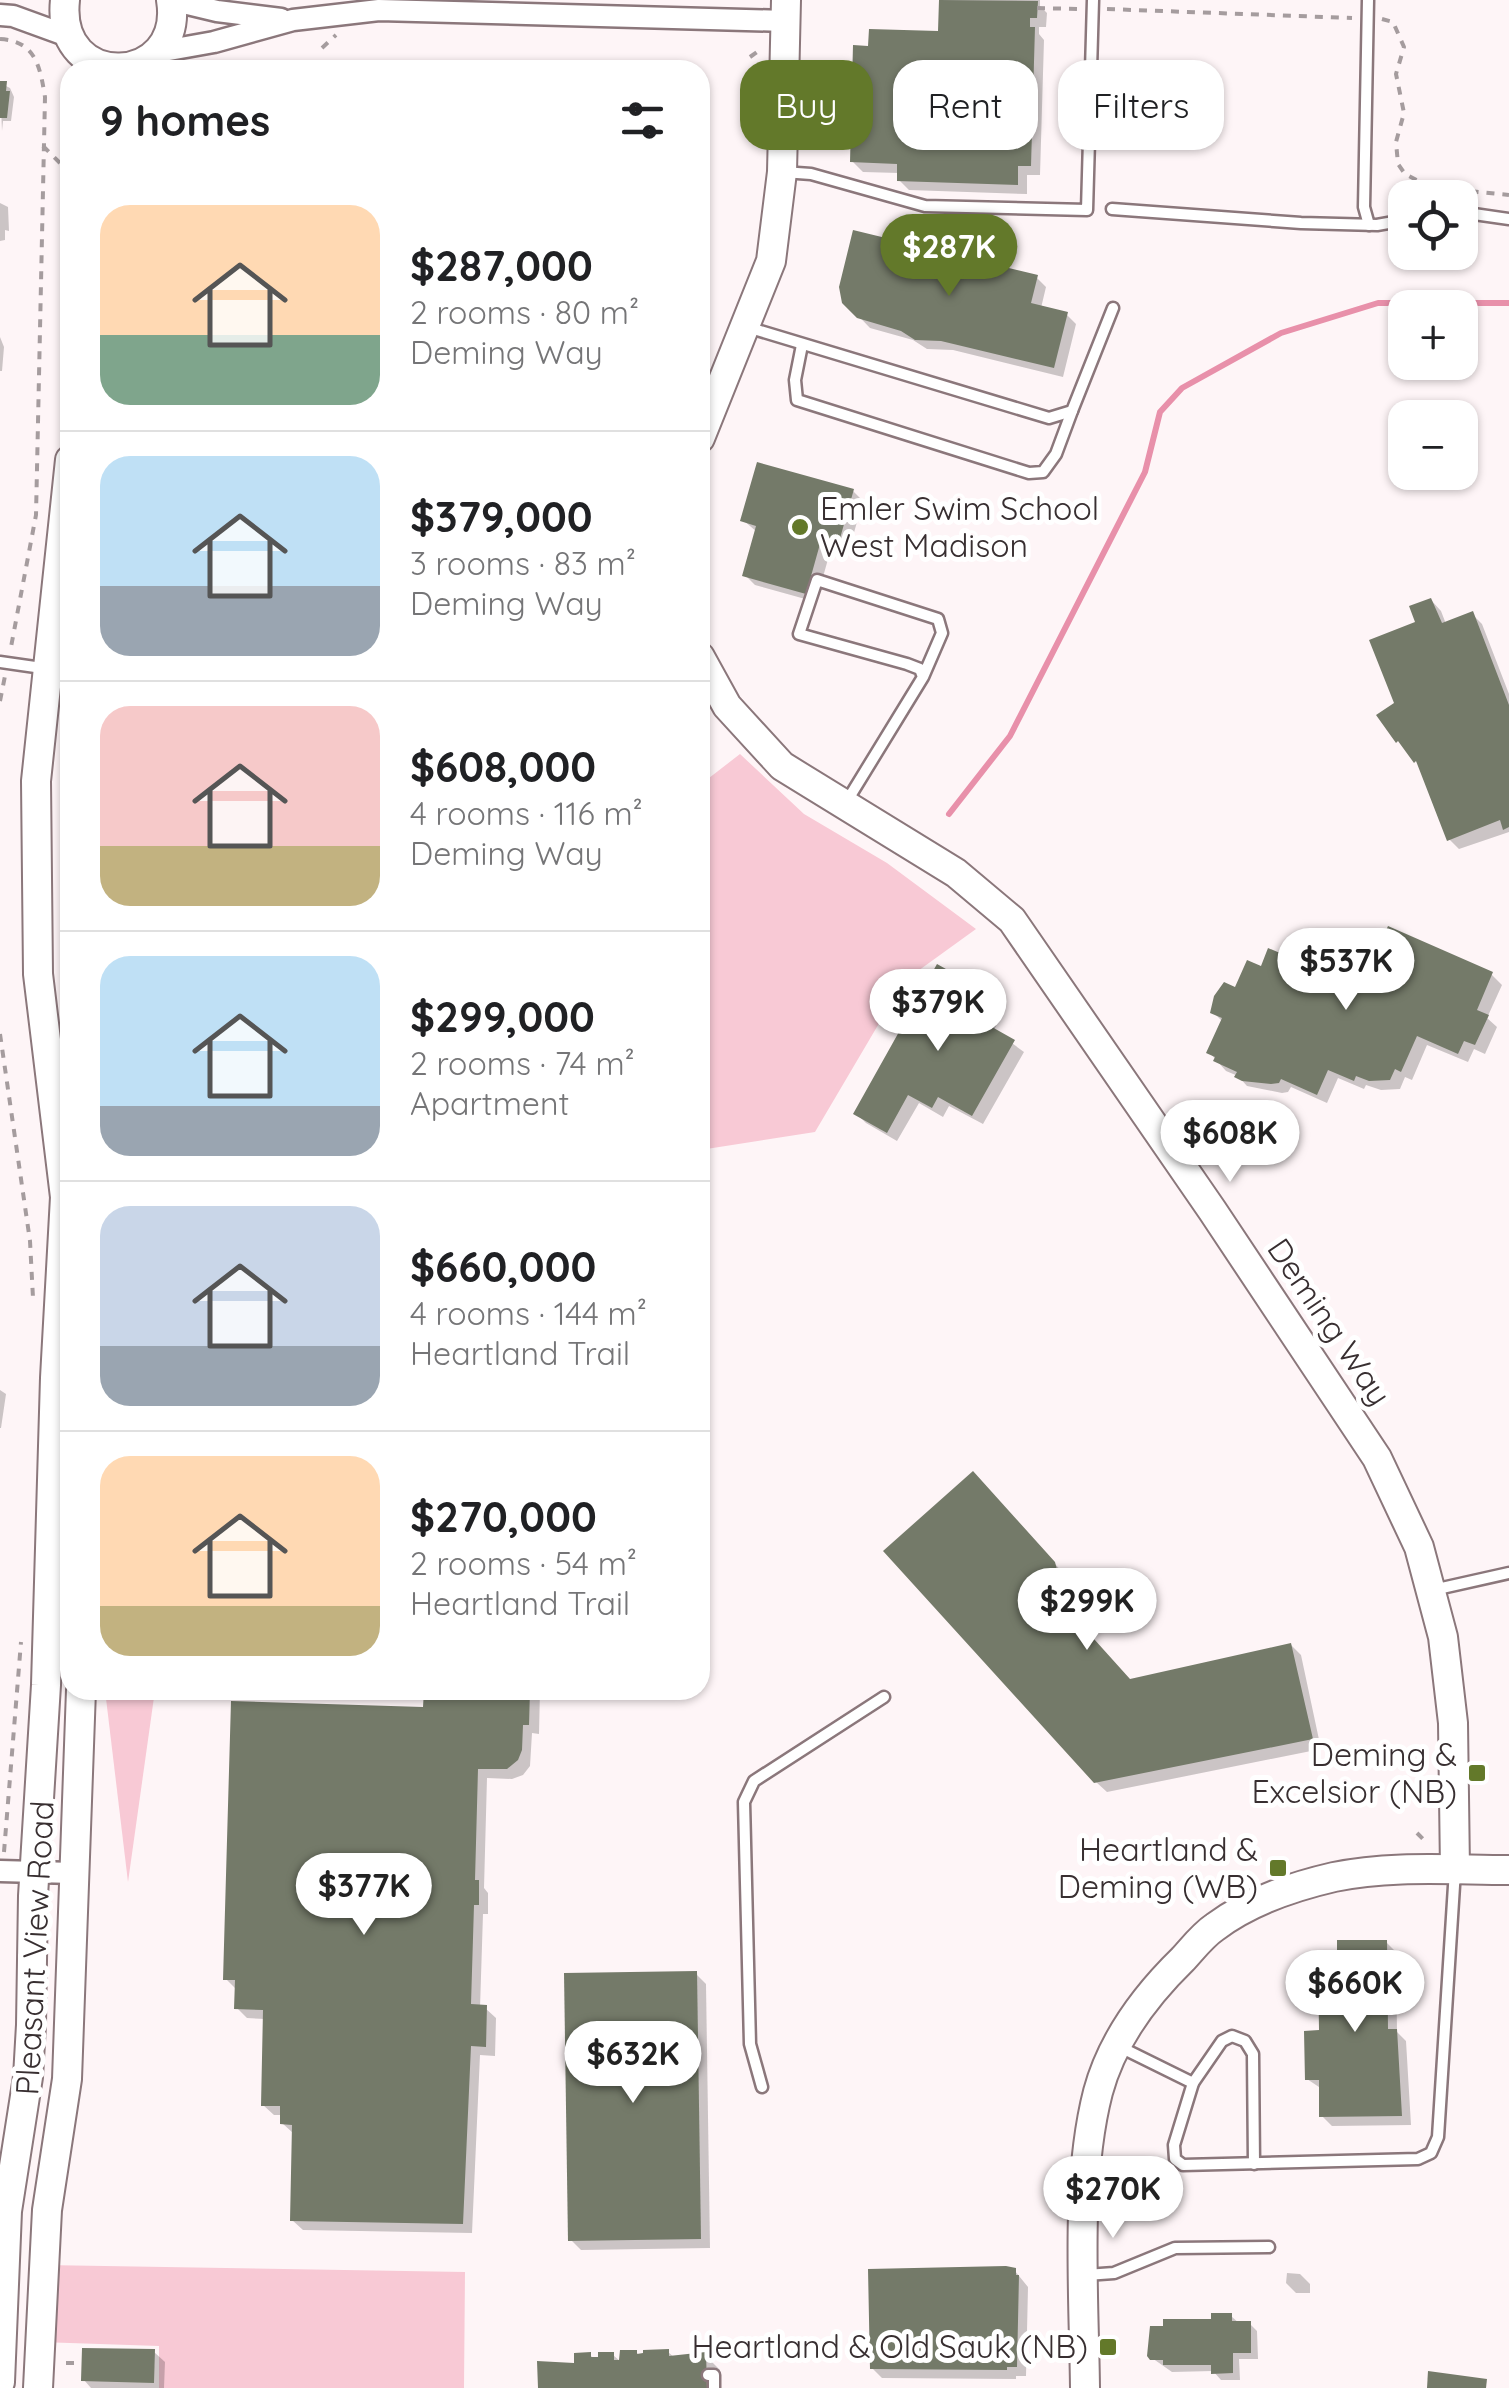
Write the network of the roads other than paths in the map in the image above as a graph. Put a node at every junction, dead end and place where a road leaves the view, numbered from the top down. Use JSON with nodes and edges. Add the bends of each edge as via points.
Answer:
{"nodes":[{"id":1,"x":66,"y":0,"type":"edge"},
{"id":2,"x":171,"y":0,"type":"edge"},
{"id":3,"x":1368,"y":0,"type":"edge"},
{"id":4,"x":1092,"y":4,"type":"edge"},
{"id":5,"x":566,"y":7,"type":"edge"},
{"id":6,"x":786,"y":11,"type":"edge"},
{"id":7,"x":0,"y":14,"type":"edge"},
{"id":8,"x":293,"y":20,"type":"junction"},
{"id":9,"x":72,"y":50,"type":"edge"},
{"id":10,"x":149,"y":60,"type":"edge"},
{"id":11,"x":154,"y":60,"type":"edge"},
{"id":12,"x":782,"y":172,"type":"junction"},
{"id":13,"x":1112,"y":209,"type":"dead end"},
{"id":14,"x":1478,"y":215,"type":"edge"},
{"id":15,"x":1509,"y":219,"type":"edge"},
{"id":16,"x":1388,"y":222,"type":"edge"},
{"id":17,"x":1370,"y":225,"type":"junction"},
{"id":18,"x":1112,"y":308,"type":"dead end"},
{"id":19,"x":746,"y":327,"type":"junction"},
{"id":20,"x":802,"y":345,"type":"junction"},
{"id":21,"x":1072,"y":411,"type":"junction"},
{"id":22,"x":710,"y":414,"type":"edge"},
{"id":23,"x":0,"y":662,"type":"edge"},
{"id":24,"x":59,"y":671,"type":"edge"},
{"id":25,"x":710,"y":675,"type":"edge"},
{"id":26,"x":923,"y":677,"type":"junction"},
{"id":27,"x":844,"y":806,"type":"junction"},
{"id":28,"x":60,"y":1149,"type":"edge"},
{"id":29,"x":60,"y":1288,"type":"edge"},
{"id":30,"x":1509,"y":1573,"type":"edge"},
{"id":31,"x":1432,"y":1590,"type":"junction"},
{"id":32,"x":884,"y":1697,"type":"dead end"},
{"id":33,"x":81,"y":1700,"type":"edge"},
{"id":34,"x":1456,"y":1870,"type":"junction"},
{"id":35,"x":1509,"y":1870,"type":"edge"},
{"id":36,"x":0,"y":1871,"type":"edge"},
{"id":37,"x":34,"y":1872,"type":"junction"},
{"id":38,"x":74,"y":1873,"type":"junction"},
{"id":39,"x":1117,"y":2046,"type":"junction"},
{"id":40,"x":1193,"y":2083,"type":"junction"},
{"id":41,"x":762,"y":2087,"type":"dead end"},
{"id":42,"x":1254,"y":2164,"type":"junction"},
{"id":43,"x":1269,"y":2247,"type":"dead end"},
{"id":44,"x":1084,"y":2275,"type":"junction"},
{"id":45,"x":708,"y":2375,"type":"dead end"},
{"id":46,"x":0,"y":2382,"type":"edge"},
{"id":47,"x":38,"y":2388,"type":"edge"},
{"id":48,"x":714,"y":2388,"type":"edge"},
{"id":49,"x":1085,"y":2388,"type":"edge"}],
"edges":[{"from":1,"to":9,"type":"main road"},
{"from":2,"to":8,"type":"street"},
{"from":2,"to":10,"type":"main road","via":[[168,37]]},
{"from":3,"to":17,"type":"lane","via":[[1364,207]]},
{"from":4,"to":12,"type":"lane","via":[[1087,210],[924,206]]},
{"from":5,"to":6,"type":"street"},
{"from":5,"to":8,"type":"street","via":[[379,10]]},
{"from":6,"to":12,"type":"main road"},
{"from":7,"to":9,"type":"street"},
{"from":8,"to":11,"type":"street"},
{"from":12,"to":19,"type":"main road","via":[[771,261]]},
{"from":13,"to":17,"type":"lane"},
{"from":14,"to":15,"type":"lane"},
{"from":16,"to":17,"type":"lane"},
{"from":18,"to":21,"type":"lane"},
{"from":19,"to":20,"type":"lane"},
{"from":19,"to":22,"type":"main road"},
{"from":20,"to":21,"type":"lane","via":[[1049,418]]},
{"from":20,"to":21,"type":"lane","via":[[798,400],[1028,473],[1043,472],[1056,454]]},
{"from":23,"to":24,"type":"lane"},
{"from":24,"to":28,"type":"main road","name":"Pleasant View Road","via":[[36,782],[38,974]]},
{"from":25,"to":27,"type":"main road","name":"Deming Way","via":[[761,746]]},
{"from":26,"to":26,"type":"lane","via":[[907,664],[799,634],[817,580],[938,618],[942,634]]},
{"from":26,"to":27,"type":"lane"},
{"from":27,"to":31,"type":"main road","name":"Deming Way","via":[[956,873],[1012,920],[1033,948],[1378,1458]]},
{"from":29,"to":37,"type":"main road","name":"Pleasant View Road"},
{"from":30,"to":31,"type":"lane"},
{"from":31,"to":34,"type":"main road","name":"Deming Way","via":[[1450,1677]]},
{"from":32,"to":41,"type":"lane","via":[[754,1781],[744,1802],[750,2044]]},
{"from":33,"to":38,"type":"main road","name":"Pleasant View Road"},
{"from":34,"to":35,"type":"main road"},
{"from":34,"to":39,"type":"main road","via":[[1336,1877],[1250,1907],[1216,1926],[1160,1981]]},
{"from":34,"to":42,"type":"lane","via":[[1438,2136],[1431,2153],[1418,2159]]},
{"from":36,"to":37,"type":"street"},
{"from":37,"to":38,"type":"street"},
{"from":37,"to":46,"type":"main road","name":"Pleasant View Road","via":[[29,2059],[7,2210]]},
{"from":38,"to":47,"type":"main road","name":"Pleasant View Road","via":[[67,2079],[48,2210]]},
{"from":39,"to":40,"type":"lane"},
{"from":39,"to":44,"type":"main road","via":[[1090,2137]]},
{"from":40,"to":42,"type":"lane","via":[[1175,2158],[1183,2166]]},
{"from":40,"to":42,"type":"lane","via":[[1222,2040],[1245,2040],[1253,2054]]},
{"from":43,"to":44,"type":"lane","via":[[1175,2248],[1114,2272]]},
{"from":44,"to":49,"type":"main road"},
{"from":45,"to":48,"type":"lane","via":[[714,2375]]}]}
